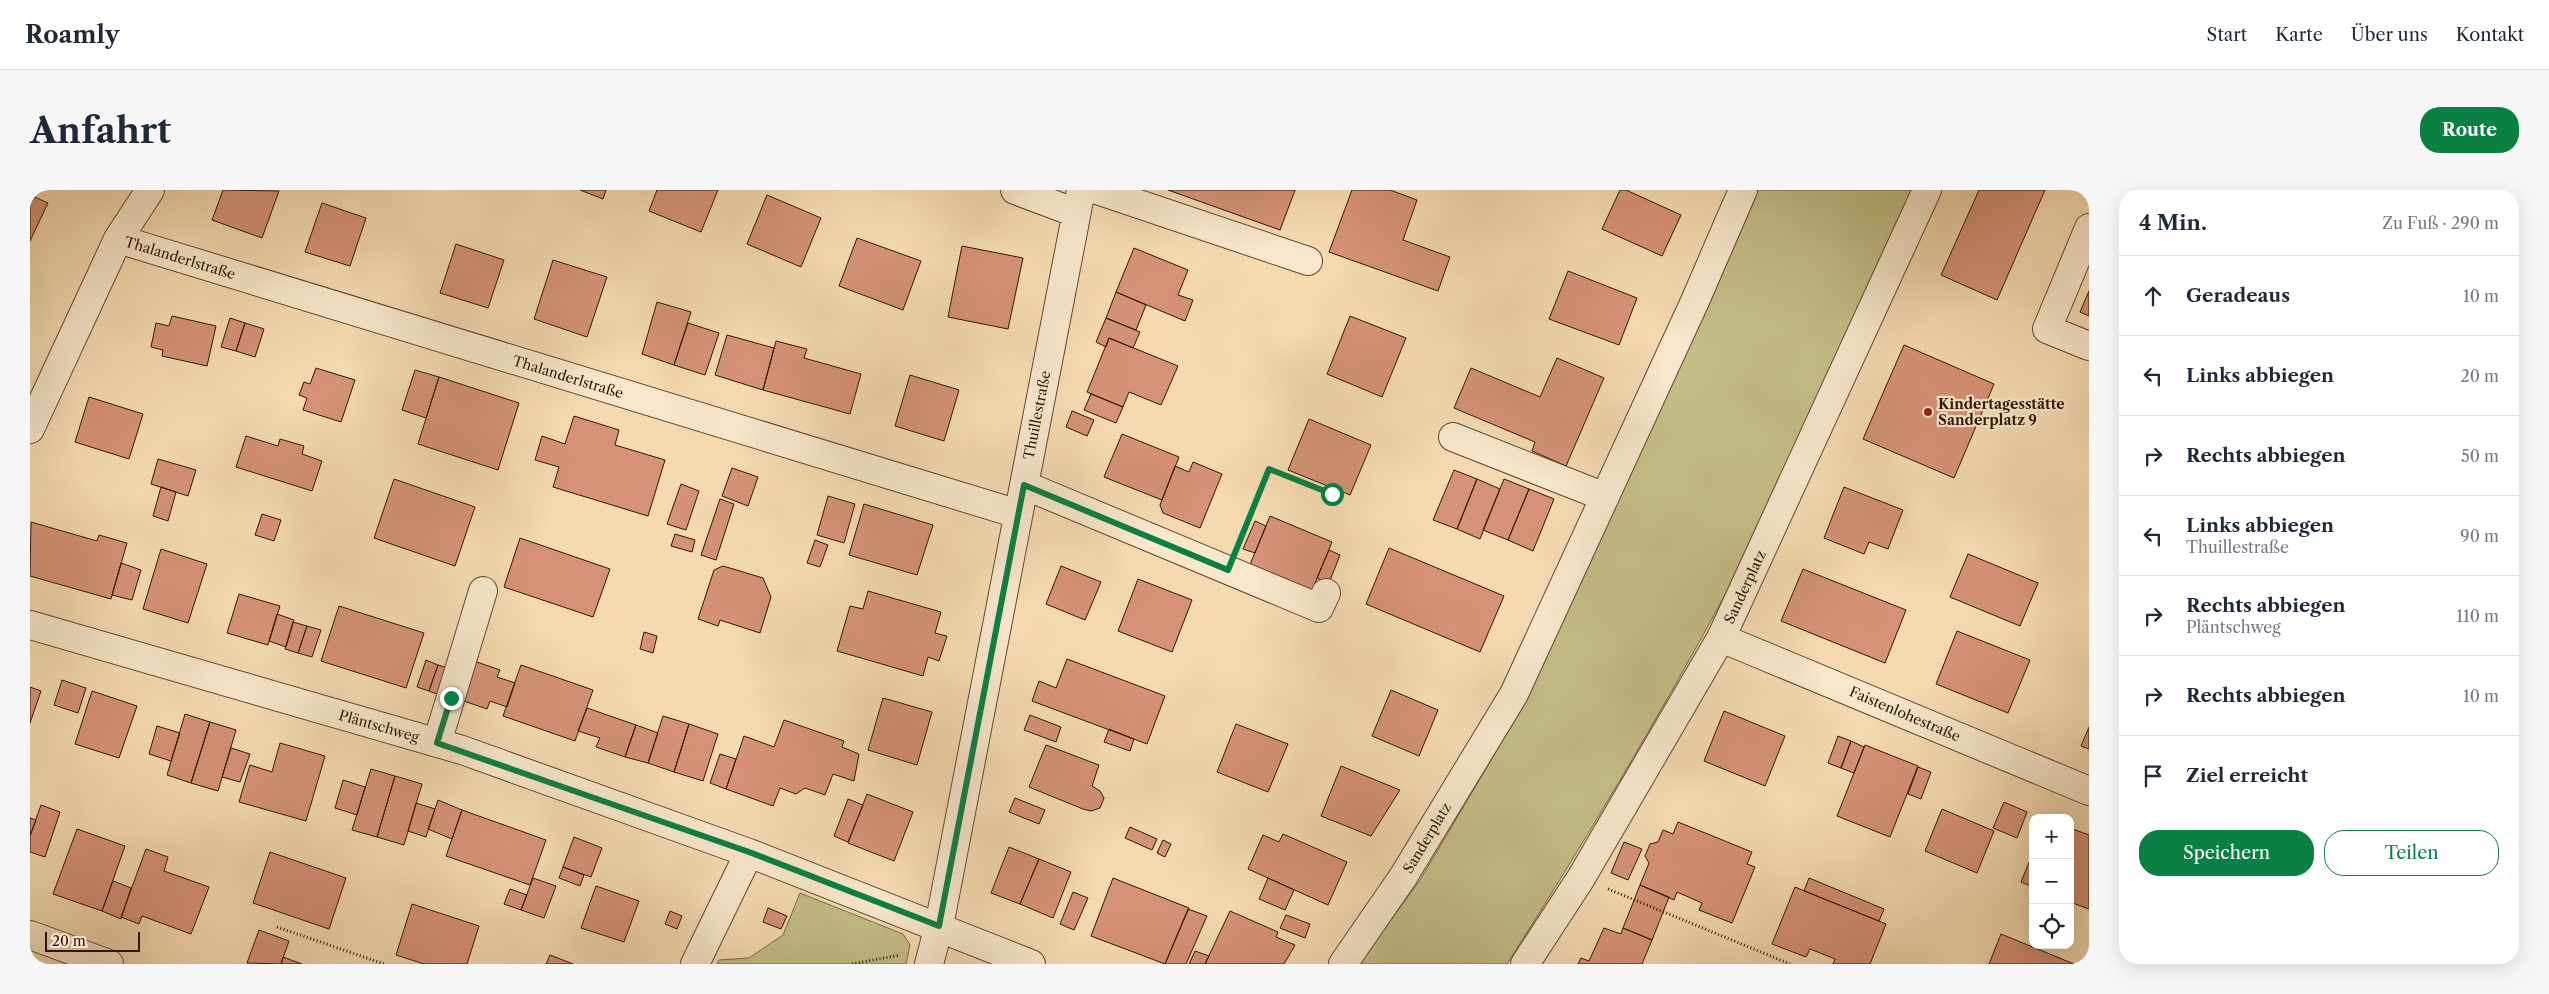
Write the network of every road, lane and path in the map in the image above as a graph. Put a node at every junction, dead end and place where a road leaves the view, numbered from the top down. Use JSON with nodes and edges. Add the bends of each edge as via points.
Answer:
{"nodes":[{"id":1,"x":150,"y":190,"type":"edge"},
{"id":2,"x":1015,"y":190,"type":"edge"},
{"id":3,"x":1097,"y":190,"type":"edge"},
{"id":4,"x":1743,"y":190,"type":"edge"},
{"id":5,"x":1927,"y":190,"type":"edge"},
{"id":6,"x":1078,"y":201,"type":"edge"},
{"id":7,"x":2089,"y":228,"type":"edge"},
{"id":8,"x":118,"y":239,"type":"junction"},
{"id":9,"x":1308,"y":261,"type":"dead end"},
{"id":10,"x":2089,"y":346,"type":"edge"},
{"id":11,"x":30,"y":429,"type":"edge"},
{"id":12,"x":1453,"y":437,"type":"dead end"},
{"id":13,"x":1024,"y":485,"type":"junction"},
{"id":14,"x":1332,"y":494,"type":"dead end"},
{"id":15,"x":1605,"y":497,"type":"junction"},
{"id":16,"x":1018,"y":514,"type":"junction"},
{"id":17,"x":1228,"y":570,"type":"junction"},
{"id":18,"x":483,"y":591,"type":"dead end"},
{"id":19,"x":1326,"y":593,"type":"dead end"},
{"id":20,"x":30,"y":625,"type":"edge"},
{"id":21,"x":1722,"y":638,"type":"junction"},
{"id":22,"x":437,"y":743,"type":"junction"},
{"id":23,"x":2089,"y":791,"type":"edge"},
{"id":24,"x":749,"y":852,"type":"junction"},
{"id":25,"x":1581,"y":878,"type":"junction"},
{"id":26,"x":939,"y":926,"type":"junction"},
{"id":27,"x":277,"y":928,"type":"dead end"},
{"id":28,"x":30,"y":936,"type":"edge"},
{"id":29,"x":930,"y":961,"type":"edge"},
{"id":30,"x":109,"y":964,"type":"edge"},
{"id":31,"x":384,"y":964,"type":"edge"},
{"id":32,"x":695,"y":964,"type":"edge"},
{"id":33,"x":852,"y":964,"type":"edge"},
{"id":34,"x":1031,"y":964,"type":"edge"},
{"id":35,"x":1343,"y":964,"type":"edge"},
{"id":36,"x":1525,"y":964,"type":"edge"},
{"id":37,"x":1790,"y":964,"type":"edge"}],
"edges":[{"from":1,"to":8,"type":"street"},
{"from":2,"to":6,"type":"street"},
{"from":3,"to":9,"type":"street"},
{"from":4,"to":15,"type":"street","name":"Sanderplatz"},
{"from":5,"to":21,"type":"street","name":"Sanderplatz"},
{"from":6,"to":13,"type":"street","name":"Thuillestraße"},
{"from":7,"to":10,"type":"street","via":[[2047,329]]},
{"from":8,"to":11,"type":"street"},
{"from":8,"to":16,"type":"street","name":"Thalanderlstraße"},
{"from":12,"to":15,"type":"street"},
{"from":13,"to":16,"type":"street","name":"Thuillestraße"},
{"from":13,"to":17,"type":"street"},
{"from":14,"to":17,"type":"path","via":[[1269,469]]},
{"from":15,"to":35,"type":"street","name":"Sanderplatz","via":[[1514,694],[1403,877]]},
{"from":16,"to":26,"type":"street","name":"Thuillestraße"},
{"from":17,"to":19,"type":"street","via":[[1319,608]]},
{"from":18,"to":22,"type":"street"},
{"from":20,"to":22,"type":"street","name":"Pläntschweg"},
{"from":21,"to":23,"type":"street","name":"Faistenlohestraße"},
{"from":21,"to":25,"type":"street","name":"Sanderplatz"},
{"from":22,"to":24,"type":"street","name":"Pläntschweg"},
{"from":24,"to":26,"type":"street","name":"Pläntschweg"},
{"from":24,"to":32,"type":"street"},
{"from":25,"to":36,"type":"street","name":"Sanderplatz"},
{"from":25,"to":37,"type":"path"},
{"from":26,"to":29,"type":"street","name":"Thuillestraße"},
{"from":26,"to":34,"type":"street","name":"Pläntschweg"},
{"from":27,"to":31,"type":"path"},
{"from":28,"to":30,"type":"street"},
{"from":29,"to":33,"type":"path","via":[[898,955]]}]}
